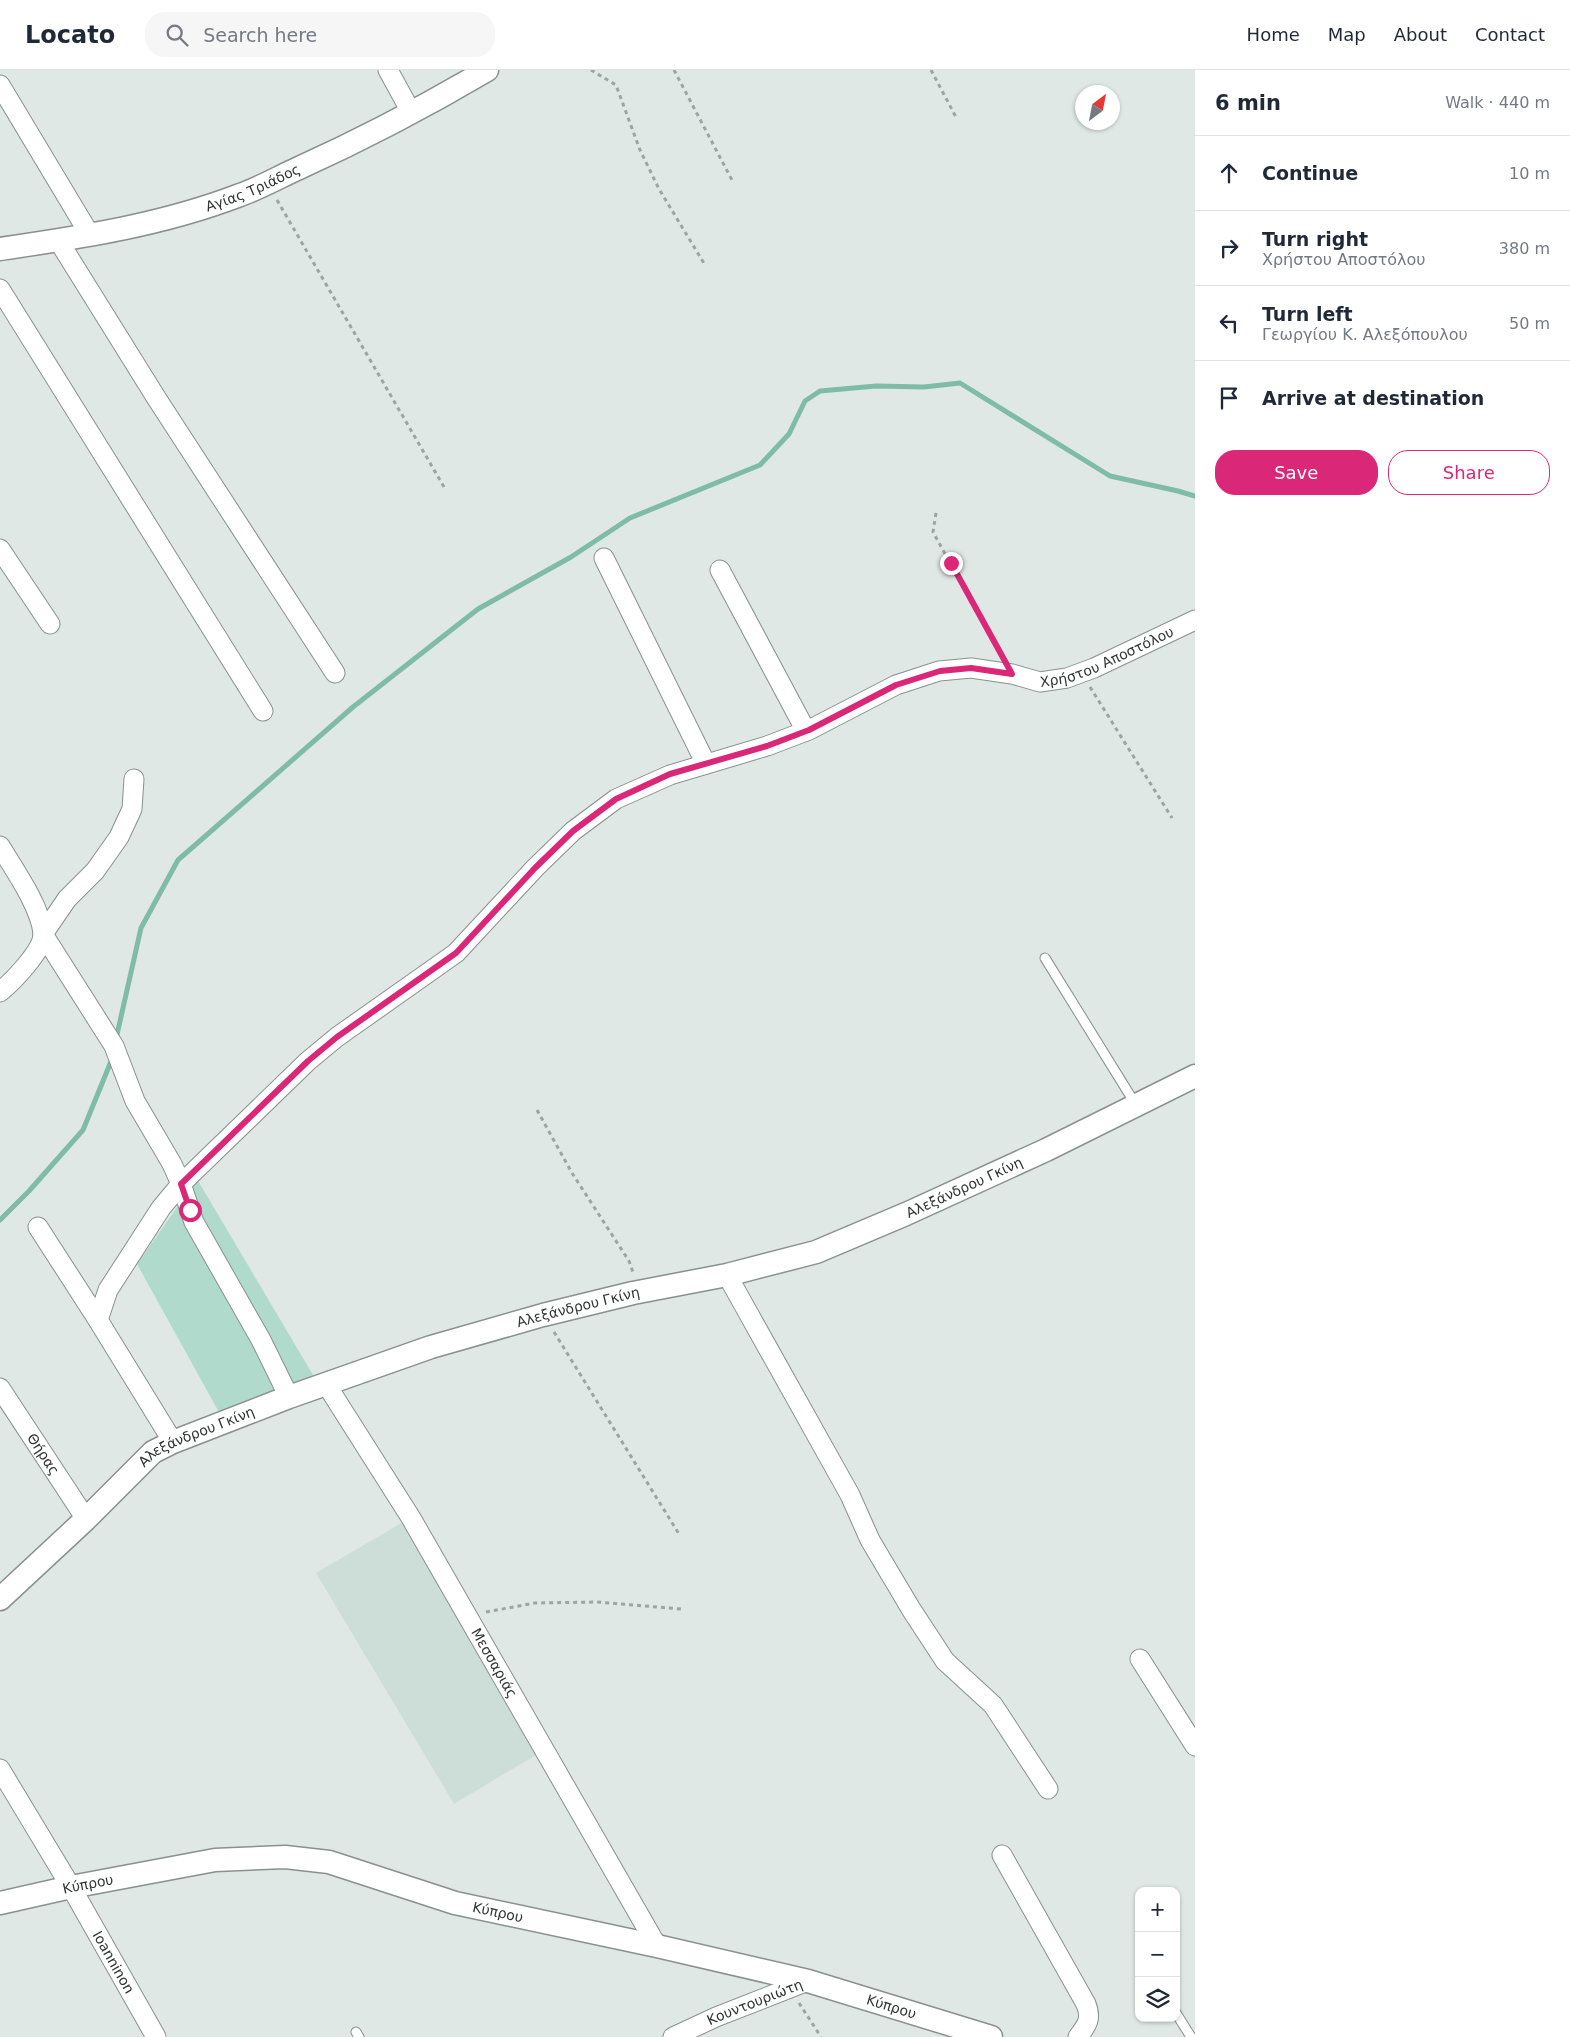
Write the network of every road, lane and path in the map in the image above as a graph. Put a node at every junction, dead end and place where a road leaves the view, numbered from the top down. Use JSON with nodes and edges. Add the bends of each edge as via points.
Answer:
{"nodes":[{"id":1,"x":388,"y":70,"type":"edge"},
{"id":2,"x":487,"y":70,"type":"edge"},
{"id":3,"x":591,"y":70,"type":"edge"},
{"id":4,"x":674,"y":70,"type":"edge"},
{"id":5,"x":931,"y":70,"type":"edge"},
{"id":6,"x":465,"y":76,"type":"edge"},
{"id":7,"x":0,"y":84,"type":"edge"},
{"id":8,"x":411,"y":112,"type":"junction"},
{"id":9,"x":957,"y":119,"type":"dead end"},
{"id":10,"x":733,"y":182,"type":"dead end"},
{"id":11,"x":267,"y":183,"type":"junction"},
{"id":12,"x":90,"y":234,"type":"junction"},
{"id":13,"x":58,"y":240,"type":"junction"},
{"id":14,"x":0,"y":249,"type":"edge"},
{"id":15,"x":705,"y":265,"type":"dead end"},
{"id":16,"x":0,"y":289,"type":"edge"},
{"id":17,"x":444,"y":487,"type":"dead end"},
{"id":18,"x":936,"y":513,"type":"dead end"},
{"id":19,"x":0,"y":548,"type":"edge"},
{"id":20,"x":604,"y":558,"type":"dead end"},
{"id":21,"x":720,"y":570,"type":"dead end"},
{"id":22,"x":1195,"y":620,"type":"edge"},
{"id":23,"x":50,"y":624,"type":"dead end"},
{"id":24,"x":335,"y":673,"type":"dead end"},
{"id":25,"x":1081,"y":673,"type":"junction"},
{"id":26,"x":1012,"y":674,"type":"junction"},
{"id":27,"x":263,"y":711,"type":"dead end"},
{"id":28,"x":806,"y":731,"type":"junction"},
{"id":29,"x":706,"y":764,"type":"junction"},
{"id":30,"x":134,"y":779,"type":"dead end"},
{"id":31,"x":1172,"y":818,"type":"dead end"},
{"id":32,"x":0,"y":846,"type":"edge"},
{"id":33,"x":43,"y":934,"type":"junction"},
{"id":34,"x":1045,"y":958,"type":"dead end"},
{"id":35,"x":0,"y":992,"type":"edge"},
{"id":36,"x":1195,"y":1076,"type":"edge"},
{"id":37,"x":1136,"y":1105,"type":"junction"},
{"id":38,"x":537,"y":1110,"type":"dead end"},
{"id":39,"x":181,"y":1184,"type":"junction"},
{"id":40,"x":38,"y":1227,"type":"dead end"},
{"id":41,"x":727,"y":1275,"type":"junction"},
{"id":42,"x":641,"y":1292,"type":"junction"},
{"id":43,"x":543,"y":1315,"type":"junction"},
{"id":44,"x":98,"y":1320,"type":"junction"},
{"id":45,"x":326,"y":1384,"type":"junction"},
{"id":46,"x":0,"y":1388,"type":"edge"},
{"id":47,"x":289,"y":1397,"type":"junction"},
{"id":48,"x":173,"y":1442,"type":"junction"},
{"id":49,"x":86,"y":1519,"type":"junction"},
{"id":50,"x":679,"y":1534,"type":"dead end"},
{"id":51,"x":2,"y":1591,"type":"edge"},
{"id":52,"x":682,"y":1609,"type":"dead end"},
{"id":53,"x":468,"y":1615,"type":"junction"},
{"id":54,"x":1140,"y":1659,"type":"dead end"},
{"id":55,"x":1195,"y":1746,"type":"edge"},
{"id":56,"x":0,"y":1769,"type":"edge"},
{"id":57,"x":1048,"y":1789,"type":"dead end"},
{"id":58,"x":1002,"y":1856,"type":"dead end"},
{"id":59,"x":70,"y":1887,"type":"junction"},
{"id":60,"x":0,"y":1903,"type":"edge"},
{"id":61,"x":656,"y":1946,"type":"junction"},
{"id":62,"x":799,"y":1984,"type":"junction"},
{"id":63,"x":1180,"y":2019,"type":"edge"},
{"id":64,"x":156,"y":2037,"type":"edge"},
{"id":65,"x":673,"y":2037,"type":"edge"},
{"id":66,"x":821,"y":2037,"type":"edge"},
{"id":67,"x":991,"y":2037,"type":"edge"},
{"id":68,"x":1078,"y":2037,"type":"edge"},
{"id":69,"x":1191,"y":2037,"type":"edge"}],
"edges":[{"from":1,"to":8,"type":"street"},
{"from":2,"to":6,"type":"street","name":"Αγίας Τριάδος"},
{"from":3,"to":15,"type":"path","via":[[616,85],[640,150],[659,189]]},
{"from":4,"to":10,"type":"path"},
{"from":5,"to":9,"type":"path"},
{"from":6,"to":8,"type":"street","name":"Αγίας Τριάδος"},
{"from":7,"to":12,"type":"street"},
{"from":8,"to":11,"type":"street","name":"Αγίας Τριάδος"},
{"from":11,"to":12,"type":"street","name":"Αγίας Τριάδος","via":[[241,195],[180,214],[118,231]]},
{"from":11,"to":17,"type":"path"},
{"from":12,"to":13,"type":"street","name":"Αγίας Τριάδος"},
{"from":13,"to":14,"type":"street","name":"Αγίας Τριάδος"},
{"from":13,"to":24,"type":"street"},
{"from":16,"to":27,"type":"street"},
{"from":18,"to":26,"type":"path","via":[[933,532]]},
{"from":19,"to":23,"type":"street"},
{"from":20,"to":29,"type":"street"},
{"from":21,"to":28,"type":"street"},
{"from":22,"to":25,"type":"street","name":"Χρήστου Αποστόλου"},
{"from":25,"to":26,"type":"street","name":"Χρήστου Αποστόλου","via":[[1040,682]]},
{"from":25,"to":31,"type":"path"},
{"from":26,"to":28,"type":"street","name":"Χρήστου Αποστόλου","via":[[971,668],[940,671],[896,685]]},
{"from":28,"to":29,"type":"street","name":"Χρήστου Αποστόλου"},
{"from":29,"to":39,"type":"street","name":"Χρήστου Αποστόλου","via":[[670,774],[616,799],[573,831],[456,953],[308,1061]]},
{"from":30,"to":33,"type":"street","via":[[132,809],[119,837],[95,870],[67,899]]},
{"from":32,"to":33,"type":"street","via":[[32,899]]},
{"from":33,"to":35,"type":"street","via":[[31,959]]},
{"from":33,"to":39,"type":"street","via":[[114,1046],[135,1101]]},
{"from":34,"to":37,"type":"lane"},
{"from":36,"to":37,"type":"street","name":"Αλεξάνδρου Γκίνη"},
{"from":37,"to":41,"type":"street","name":"Αλεξάνδρου Γκίνη","via":[[1046,1150],[816,1252]]},
{"from":38,"to":42,"type":"path","via":[[572,1173],[629,1261]]},
{"from":39,"to":44,"type":"street","name":"Χρήστου Αποστόλου","via":[[161,1208],[108,1290]]},
{"from":39,"to":47,"type":"street","via":[[194,1222],[261,1340]]},
{"from":40,"to":44,"type":"street"},
{"from":41,"to":42,"type":"street","name":"Αλεξάνδρου Γκίνη"},
{"from":41,"to":57,"type":"street","via":[[850,1495],[870,1540],[911,1609],[946,1662],[993,1705]]},
{"from":42,"to":43,"type":"street","name":"Αλεξάνδρου Γκίνη"},
{"from":43,"to":45,"type":"street","name":"Αλεξάνδρου Γκίνη","via":[[431,1347]]},
{"from":43,"to":50,"type":"path"},
{"from":44,"to":48,"type":"street"},
{"from":45,"to":47,"type":"street","name":"Αλεξάνδρου Γκίνη"},
{"from":45,"to":53,"type":"street","name":"Μεσσαριάς"},
{"from":46,"to":49,"type":"street","name":"Θήρας"},
{"from":47,"to":48,"type":"street","name":"Αλεξάνδρου Γκίνη"},
{"from":48,"to":49,"type":"street","name":"Αλεξάνδρου Γκίνη","via":[[153,1452]]},
{"from":49,"to":51,"type":"street","name":"Αλεξάνδρου Γκίνη"},
{"from":52,"to":53,"type":"path","via":[[597,1602],[535,1603]]},
{"from":53,"to":61,"type":"street","name":"Μεσσαριάς"},
{"from":54,"to":55,"type":"street"},
{"from":56,"to":59,"type":"street","name":"Ioanninon"},
{"from":58,"to":68,"type":"street","via":[[1086,2004],[1090,2015],[1088,2025]]},
{"from":59,"to":60,"type":"street","name":"Κύπρου"},
{"from":59,"to":61,"type":"street","name":"Κύπρου","via":[[215,1860],[285,1857],[329,1862],[455,1902]]},
{"from":59,"to":64,"type":"street","name":"Ioanninon"},
{"from":61,"to":62,"type":"street","name":"Κύπρου"},
{"from":62,"to":65,"type":"street","name":"Κουντουριώτη"},
{"from":62,"to":66,"type":"path"},
{"from":62,"to":67,"type":"street","name":"Κύπρου"},
{"from":63,"to":69,"type":"lane"}]}
